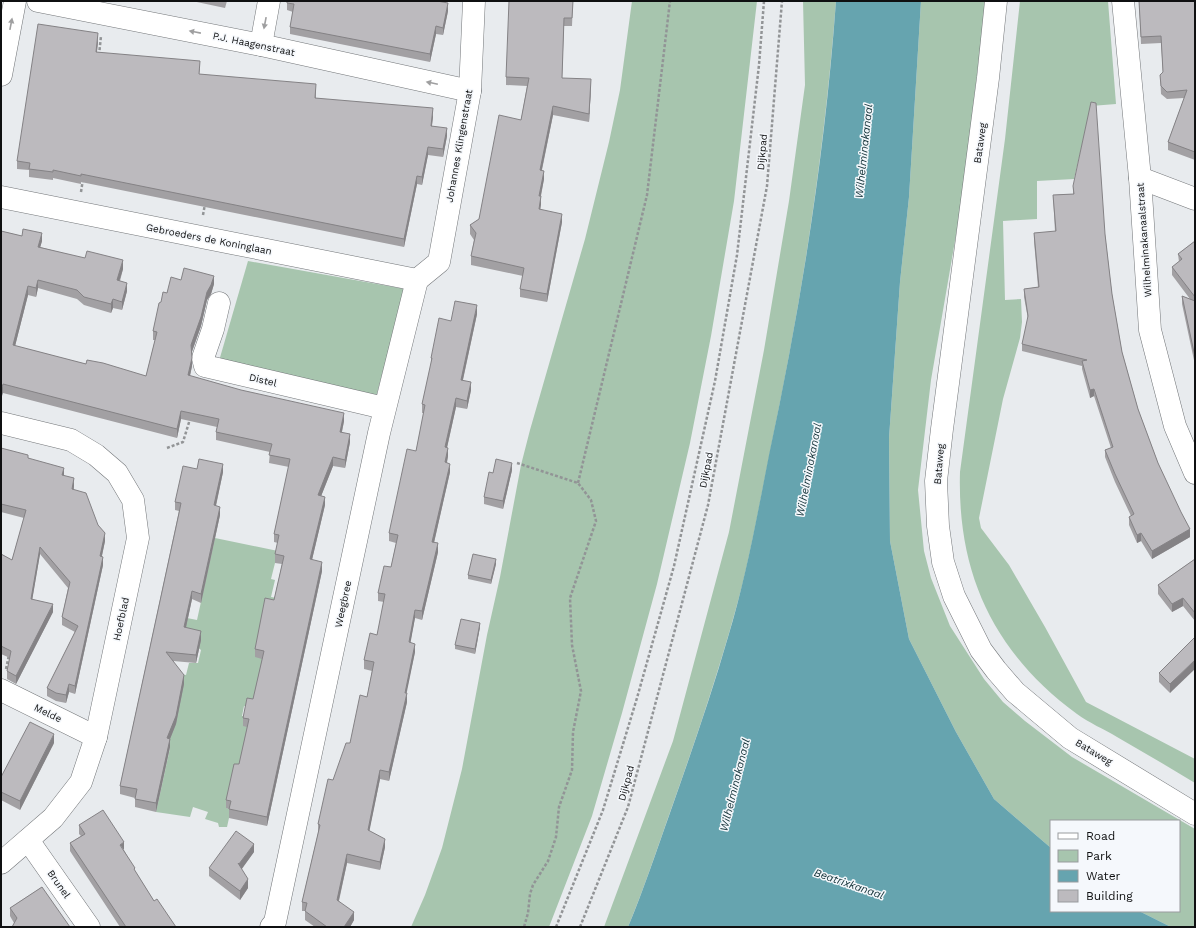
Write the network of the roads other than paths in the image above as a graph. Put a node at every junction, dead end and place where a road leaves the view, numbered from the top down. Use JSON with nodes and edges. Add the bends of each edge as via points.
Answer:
{"nodes":[{"id":1,"x":15,"y":1,"type":"edge"},
{"id":2,"x":38,"y":1,"type":"edge"},
{"id":3,"x":270,"y":1,"type":"edge"},
{"id":4,"x":474,"y":1,"type":"edge"},
{"id":5,"x":996,"y":1,"type":"edge"},
{"id":6,"x":1123,"y":1,"type":"edge"},
{"id":7,"x":260,"y":45,"type":"junction"},
{"id":8,"x":1,"y":75,"type":"edge"},
{"id":9,"x":470,"y":91,"type":"junction"},
{"id":10,"x":1140,"y":178,"type":"junction"},
{"id":11,"x":1,"y":196,"type":"edge"},
{"id":12,"x":1195,"y":199,"type":"edge"},
{"id":13,"x":417,"y":280,"type":"junction"},
{"id":14,"x":219,"y":303,"type":"dead end"},
{"id":15,"x":384,"y":408,"type":"junction"},
{"id":16,"x":1,"y":423,"type":"edge"},
{"id":17,"x":1195,"y":473,"type":"edge"},
{"id":18,"x":3,"y":682,"type":"edge"},
{"id":19,"x":96,"y":737,"type":"junction"},
{"id":20,"x":1195,"y":814,"type":"edge"},
{"id":21,"x":28,"y":840,"type":"junction"},
{"id":22,"x":1,"y":863,"type":"edge"},
{"id":23,"x":89,"y":927,"type":"edge"},
{"id":24,"x":271,"y":927,"type":"edge"}],
"edges":[{"from":8,"to":1,"type":"street","one_way":true},
{"from":7,"to":2,"type":"street","name":"P.J. Haagenstraat","one_way":true},
{"from":3,"to":7,"type":"street","one_way":true},
{"from":4,"to":9,"type":"street","name":"Johannes Klingenstraat"},
{"from":5,"to":20,"type":"street","name":"Bataweg","via":[[936,481],[943,562],[954,596],[982,650],[1015,692],[1070,738]]},
{"from":6,"to":10,"type":"street","name":"Wilhelminakanaalstraat"},
{"from":9,"to":7,"type":"street","name":"P.J. Haagenstraat","one_way":true},
{"from":9,"to":13,"type":"street","name":"Johannes Klingenstraat","via":[[439,262]]},
{"from":10,"to":12,"type":"street"},
{"from":10,"to":17,"type":"street","name":"Wilhelminakanaalstraat","via":[[1150,330],[1175,426]]},
{"from":11,"to":13,"type":"street","name":"Gebroeders de Koninglaan"},
{"from":13,"to":15,"type":"street","name":"Weegbree"},
{"from":14,"to":15,"type":"street","name":"Distel","via":[[203,358],[205,366]]},
{"from":15,"to":24,"type":"street","name":"Weegbree","via":[[275,922]]},
{"from":16,"to":19,"type":"street","name":"Hoefblad","via":[[71,440],[96,455],[117,473],[133,500],[138,538]]},
{"from":18,"to":19,"type":"street","name":"Melde"},
{"from":19,"to":21,"type":"street","name":"Hoefblad","via":[[81,782],[53,818]]},
{"from":21,"to":22,"type":"street","name":"Hoefblad"},
{"from":21,"to":23,"type":"street","name":"Brunel"}]}
